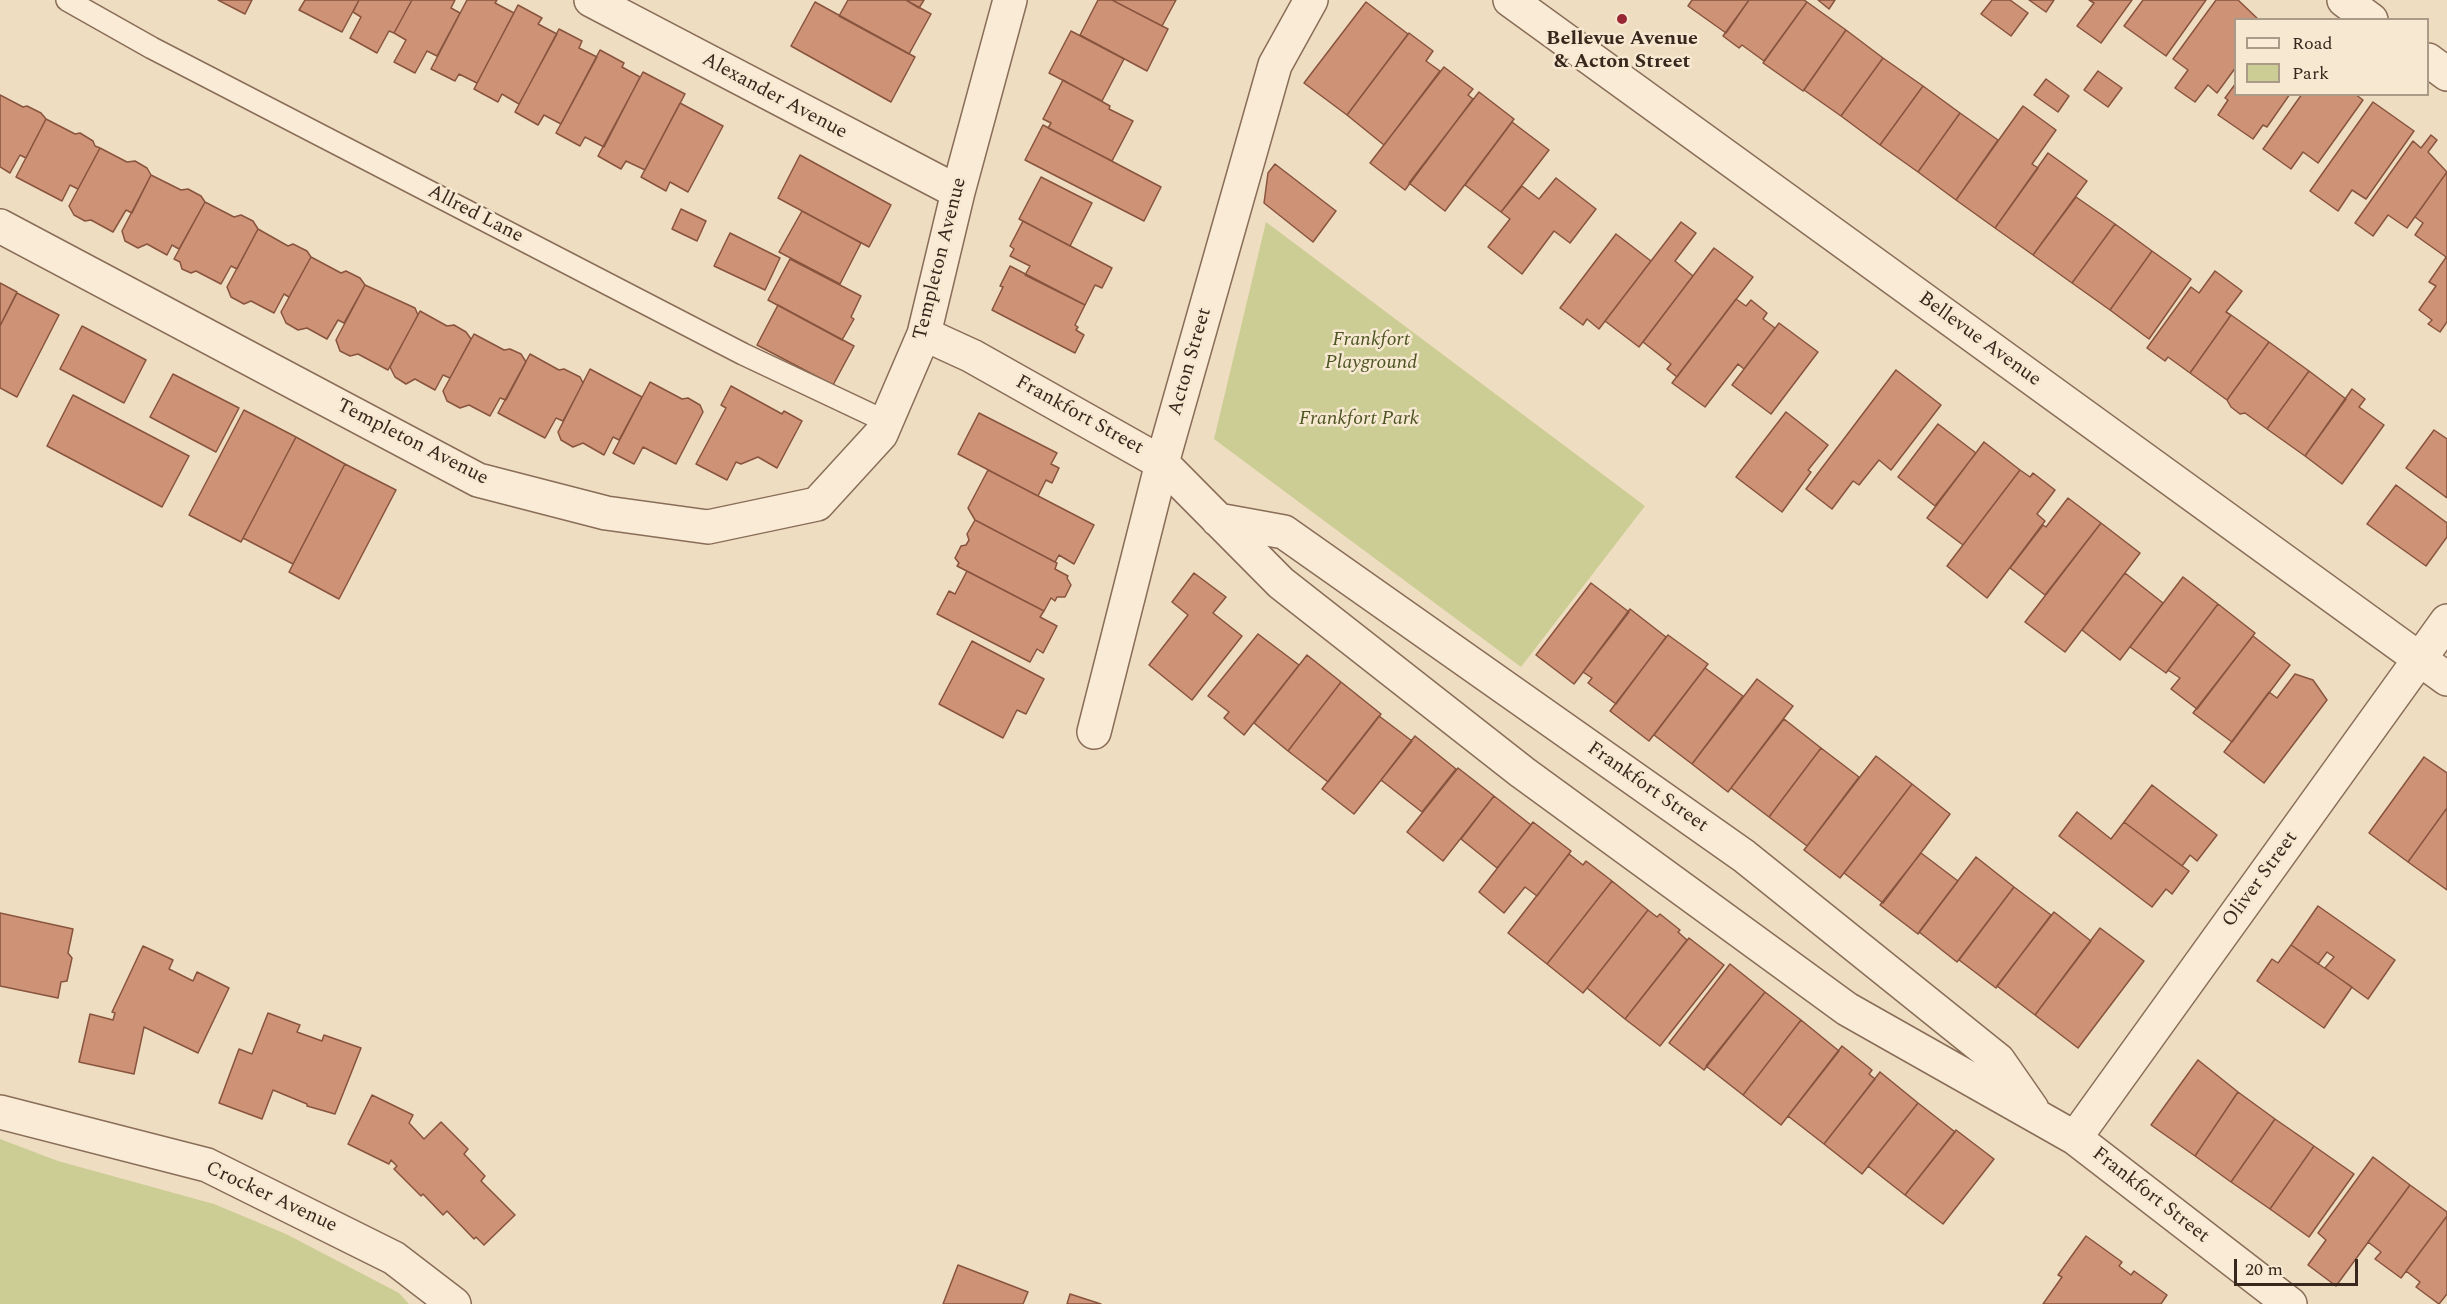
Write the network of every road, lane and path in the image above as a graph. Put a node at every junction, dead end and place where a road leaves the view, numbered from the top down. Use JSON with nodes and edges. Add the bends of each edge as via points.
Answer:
{"nodes":[{"id":1,"x":67,"y":0,"type":"edge"},
{"id":2,"x":591,"y":0,"type":"edge"},
{"id":3,"x":1010,"y":0,"type":"edge"},
{"id":4,"x":1311,"y":0,"type":"edge"},
{"id":5,"x":1510,"y":0,"type":"edge"},
{"id":6,"x":2344,"y":0,"type":"edge"},
{"id":7,"x":2369,"y":18,"type":"edge"},
{"id":8,"x":2429,"y":61,"type":"edge"},
{"id":9,"x":2447,"y":74,"type":"edge"},
{"id":10,"x":958,"y":192,"type":"junction"},
{"id":11,"x":0,"y":226,"type":"edge"},
{"id":12,"x":924,"y":334,"type":"junction"},
{"id":13,"x":887,"y":422,"type":"junction"},
{"id":14,"x":1162,"y":463,"type":"junction"},
{"id":15,"x":1218,"y":520,"type":"junction"},
{"id":16,"x":2447,"y":621,"type":"edge"},
{"id":17,"x":2420,"y":660,"type":"junction"},
{"id":18,"x":2447,"y":679,"type":"edge"},
{"id":19,"x":1094,"y":732,"type":"dead end"},
{"id":20,"x":0,"y":1112,"type":"edge"},
{"id":21,"x":2036,"y":1115,"type":"junction"},
{"id":22,"x":2075,"y":1138,"type":"junction"},
{"id":23,"x":454,"y":1304,"type":"edge"},
{"id":24,"x":2290,"y":1304,"type":"edge"}],
"edges":[{"from":1,"to":13,"type":"lane","name":"Allred Lane","via":[[152,48],[732,349]]},
{"from":2,"to":10,"type":"street","name":"Alexander Avenue"},
{"from":3,"to":10,"type":"street","name":"Templeton Avenue"},
{"from":4,"to":14,"type":"street","name":"Acton Street","via":[[1275,65]]},
{"from":5,"to":17,"type":"street","name":"Bellevue Avenue"},
{"from":6,"to":7,"type":"street"},
{"from":8,"to":9,"type":"street"},
{"from":10,"to":12,"type":"street","name":"Templeton Avenue"},
{"from":11,"to":13,"type":"street","name":"Templeton Avenue","via":[[478,480],[606,513],[708,526],[817,504],[881,434]]},
{"from":12,"to":13,"type":"street","name":"Templeton Avenue"},
{"from":12,"to":14,"type":"street","name":"Frankfort Street","via":[[972,356]]},
{"from":14,"to":15,"type":"street","name":"Frankfort Street"},
{"from":14,"to":19,"type":"street","name":"Acton Street"},
{"from":15,"to":21,"type":"street","name":"Frankfort Street","via":[[1281,583],[1522,772],[1838,1002]]},
{"from":15,"to":21,"type":"street","name":"Frankfort Street","via":[[1284,531],[1744,856],[1998,1060]]},
{"from":16,"to":17,"type":"street","name":"Oliver Street"},
{"from":17,"to":18,"type":"street","name":"Bellevue Avenue"},
{"from":17,"to":22,"type":"street","name":"Oliver Street"},
{"from":20,"to":23,"type":"street","name":"Crocker Avenue","via":[[207,1165],[394,1258]]},
{"from":21,"to":22,"type":"street","name":"Frankfort Street"},
{"from":22,"to":24,"type":"street","name":"Frankfort Street"}]}
